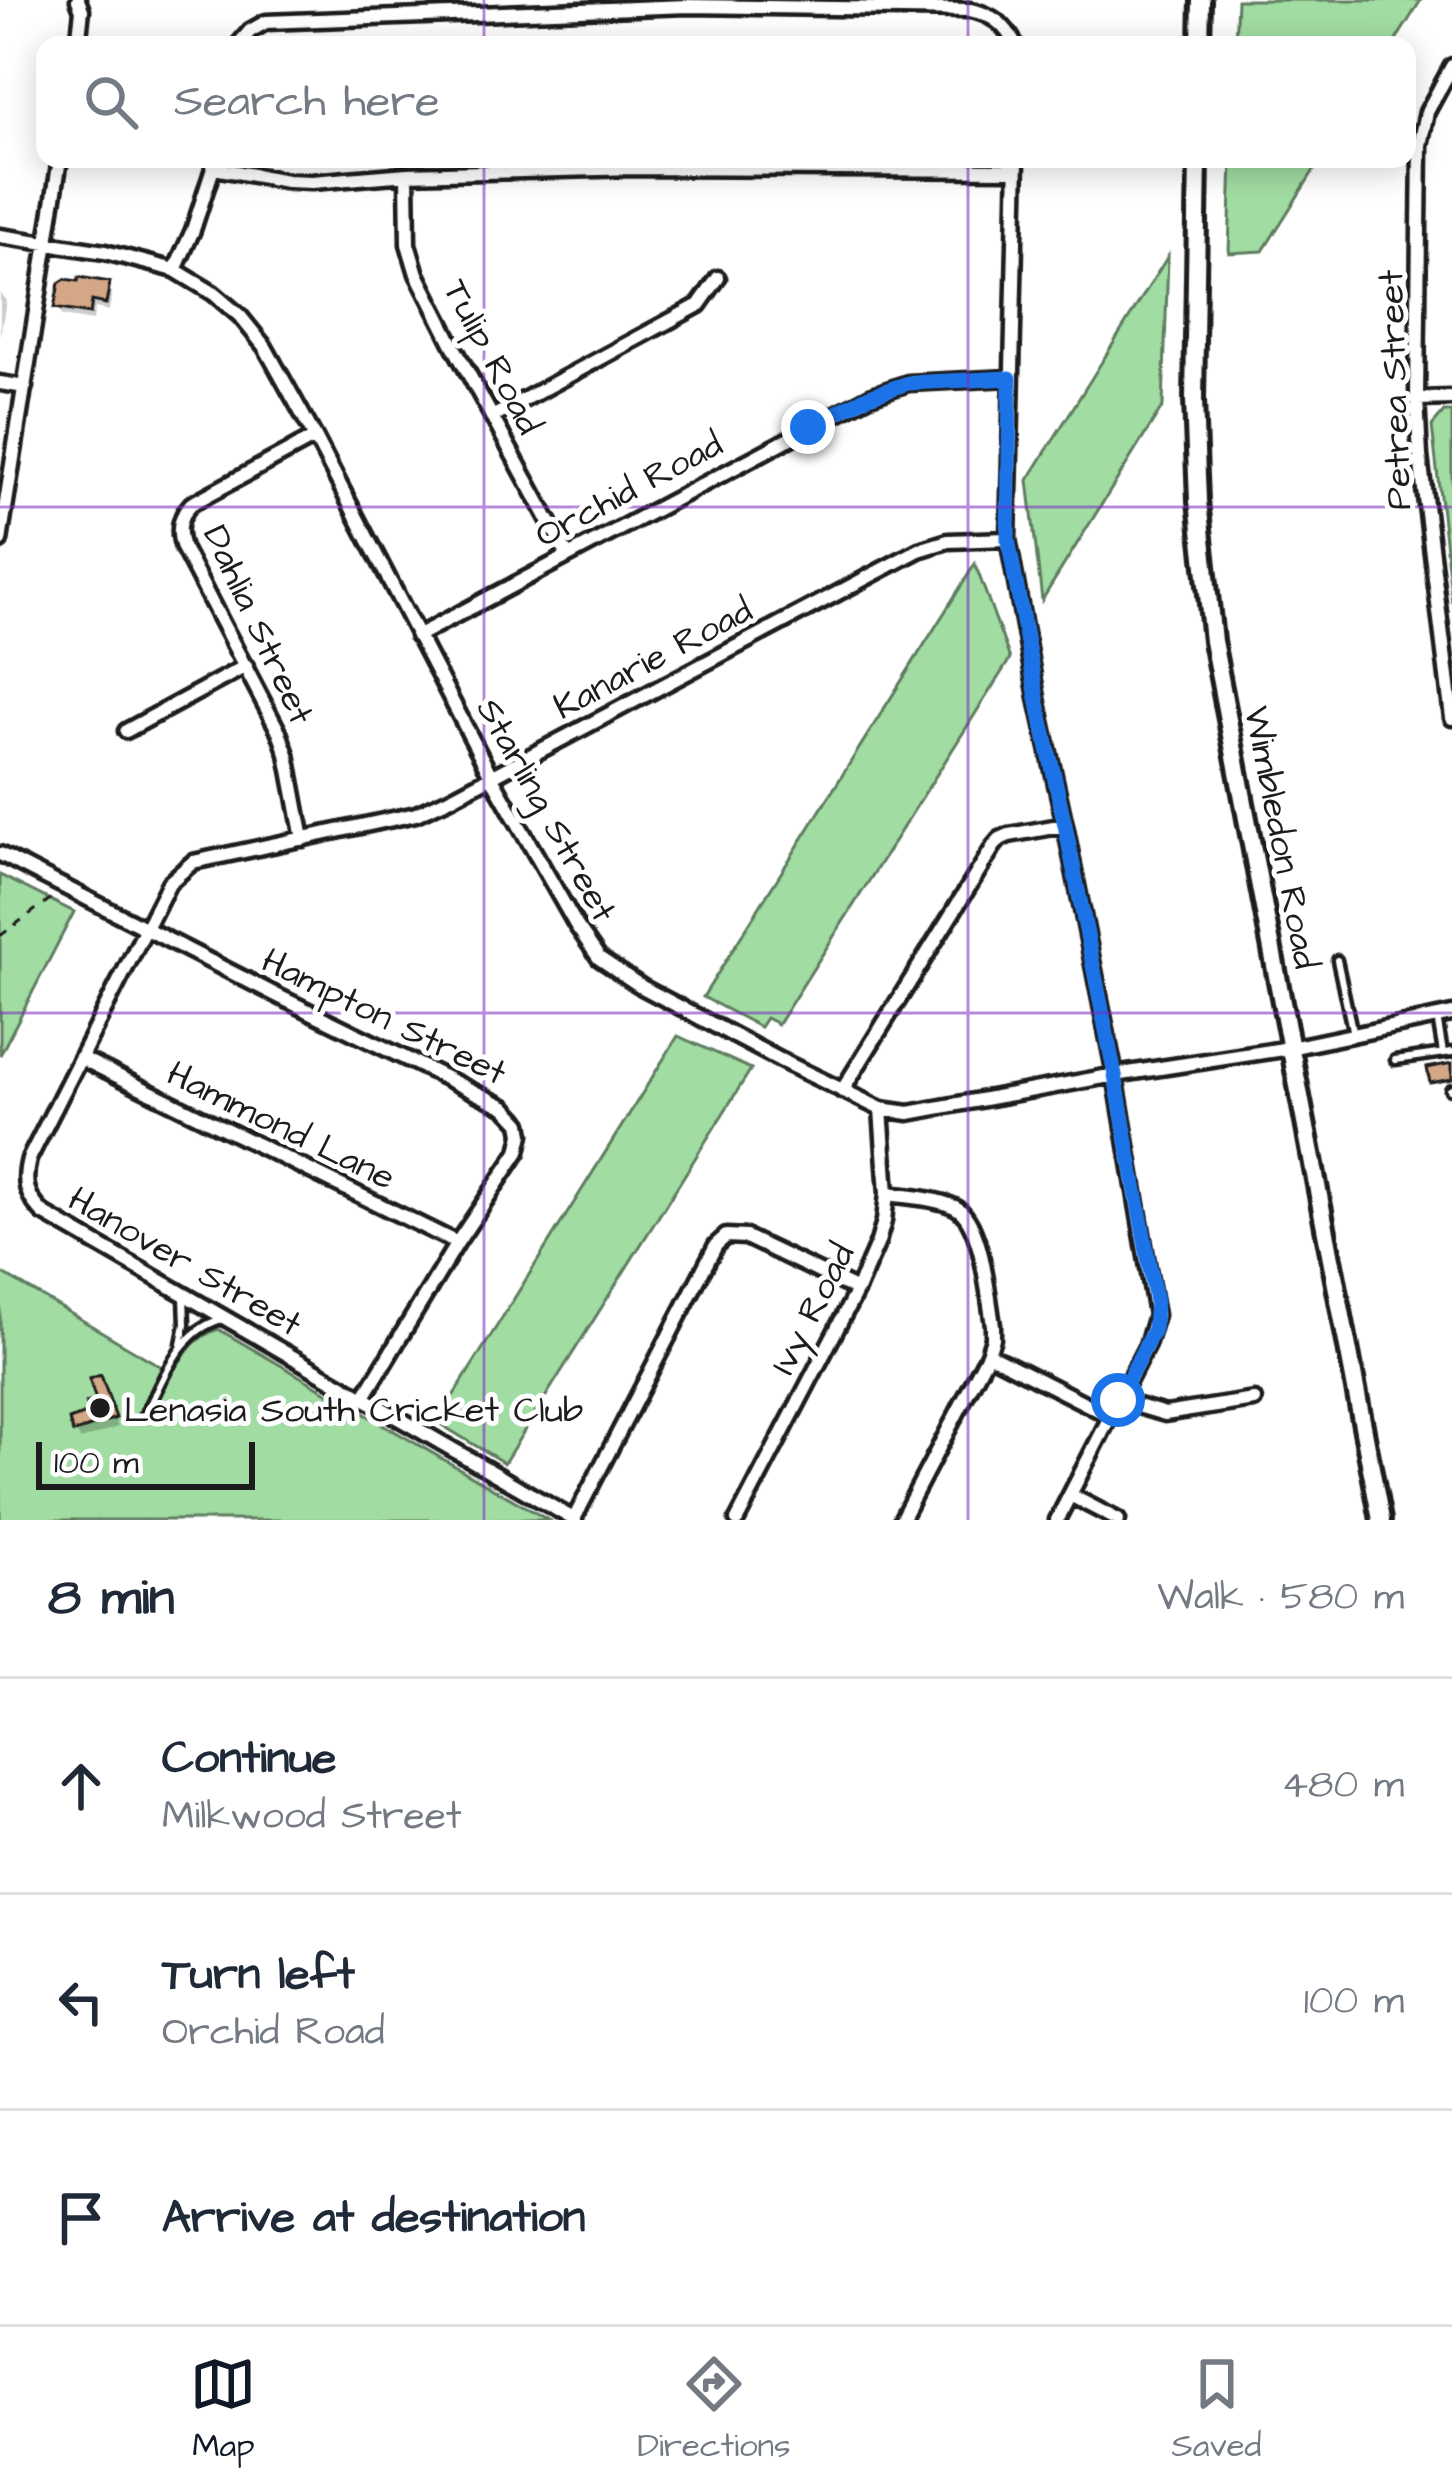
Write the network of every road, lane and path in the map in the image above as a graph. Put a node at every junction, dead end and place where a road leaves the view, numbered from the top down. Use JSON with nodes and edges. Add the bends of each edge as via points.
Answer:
{"nodes":[{"id":1,"x":78,"y":0,"type":"edge"},
{"id":2,"x":1201,"y":0,"type":"edge"},
{"id":3,"x":80,"y":36,"type":"edge"},
{"id":4,"x":246,"y":36,"type":"edge"},
{"id":5,"x":1011,"y":36,"type":"edge"},
{"id":6,"x":1200,"y":36,"type":"edge"},
{"id":7,"x":1452,"y":66,"type":"edge"},
{"id":8,"x":59,"y":168,"type":"edge"},
{"id":9,"x":213,"y":168,"type":"edge"},
{"id":10,"x":235,"y":168,"type":"edge"},
{"id":11,"x":676,"y":168,"type":"edge"},
{"id":12,"x":1016,"y":168,"type":"edge"},
{"id":13,"x":1198,"y":168,"type":"edge"},
{"id":14,"x":407,"y":174,"type":"junction"},
{"id":15,"x":0,"y":236,"type":"edge"},
{"id":16,"x":47,"y":244,"type":"junction"},
{"id":17,"x":176,"y":270,"type":"junction"},
{"id":18,"x":718,"y":278,"type":"dead end"},
{"id":19,"x":1010,"y":378,"type":"junction"},
{"id":20,"x":0,"y":382,"type":"edge"},
{"id":21,"x":25,"y":387,"type":"junction"},
{"id":22,"x":1452,"y":398,"type":"edge"},
{"id":23,"x":1417,"y":399,"type":"junction"},
{"id":24,"x":492,"y":417,"type":"junction"},
{"id":25,"x":315,"y":437,"type":"junction"},
{"id":26,"x":2,"y":522,"type":"edge"},
{"id":27,"x":1008,"y":539,"type":"junction"},
{"id":28,"x":0,"y":541,"type":"edge"},
{"id":29,"x":567,"y":554,"type":"junction"},
{"id":30,"x":417,"y":636,"type":"junction"},
{"id":31,"x":246,"y":666,"type":"junction"},
{"id":32,"x":1452,"y":718,"type":"edge"},
{"id":33,"x":126,"y":730,"type":"dead end"},
{"id":34,"x":491,"y":776,"type":"junction"},
{"id":35,"x":1065,"y":825,"type":"junction"},
{"id":36,"x":303,"y":839,"type":"junction"},
{"id":37,"x":0,"y":854,"type":"edge"},
{"id":38,"x":59,"y":885,"type":"junction"},
{"id":39,"x":147,"y":929,"type":"junction"},
{"id":40,"x":0,"y":935,"type":"edge"},
{"id":41,"x":1337,"y":960,"type":"dead end"},
{"id":42,"x":1444,"y":1016,"type":"edge"},
{"id":43,"x":1353,"y":1034,"type":"junction"},
{"id":44,"x":1289,"y":1048,"type":"junction"},
{"id":45,"x":1448,"y":1053,"type":"edge"},
{"id":46,"x":82,"y":1058,"type":"junction"},
{"id":47,"x":1395,"y":1060,"type":"dead end"},
{"id":48,"x":1115,"y":1075,"type":"junction"},
{"id":49,"x":842,"y":1091,"type":"junction"},
{"id":50,"x":881,"y":1108,"type":"junction"},
{"id":51,"x":887,"y":1194,"type":"junction"},
{"id":52,"x":457,"y":1243,"type":"junction"},
{"id":53,"x":856,"y":1290,"type":"junction"},
{"id":54,"x":183,"y":1292,"type":"junction"},
{"id":55,"x":225,"y":1318,"type":"junction"},
{"id":56,"x":180,"y":1347,"type":"junction"},
{"id":57,"x":988,"y":1354,"type":"junction"},
{"id":58,"x":364,"y":1397,"type":"junction"},
{"id":59,"x":1118,"y":1400,"type":"junction"},
{"id":60,"x":1254,"y":1400,"type":"dead end"},
{"id":61,"x":1109,"y":1416,"type":"junction"},
{"id":62,"x":144,"y":1417,"type":"dead end"},
{"id":63,"x":1070,"y":1495,"type":"junction"},
{"id":64,"x":575,"y":1520,"type":"edge"},
{"id":65,"x":737,"y":1520,"type":"edge"},
{"id":66,"x":902,"y":1520,"type":"edge"},
{"id":67,"x":1057,"y":1520,"type":"edge"},
{"id":68,"x":1118,"y":1520,"type":"edge"},
{"id":69,"x":1382,"y":1520,"type":"edge"}],
"edges":[{"from":1,"to":3,"type":"street"},
{"from":2,"to":6,"type":"street"},
{"from":4,"to":5,"type":"street","via":[[266,22],[748,6],[970,10],[994,18]]},
{"from":7,"to":23,"type":"street","name":"Petrea Street","via":[[1420,145]]},
{"from":8,"to":16,"type":"street"},
{"from":9,"to":17,"type":"street"},
{"from":10,"to":14,"type":"street","via":[[312,182]]},
{"from":11,"to":14,"type":"street"},
{"from":12,"to":19,"type":"street"},
{"from":13,"to":44,"type":"street","name":"Wimbledon Road","via":[[1194,400],[1204,557]]},
{"from":14,"to":24,"type":"street","name":"Tulip Road","via":[[411,257]]},
{"from":15,"to":16,"type":"street","name":"Starling Street"},
{"from":16,"to":17,"type":"street","name":"Starling Street"},
{"from":16,"to":21,"type":"street"},
{"from":17,"to":25,"type":"street","name":"Starling Street","via":[[240,316]]},
{"from":18,"to":24,"type":"street","via":[[699,304]]},
{"from":19,"to":27,"type":"street"},
{"from":19,"to":29,"type":"street","name":"Orchid Road","via":[[908,383],[869,396]]},
{"from":20,"to":21,"type":"street"},
{"from":21,"to":26,"type":"street"},
{"from":22,"to":23,"type":"street"},
{"from":23,"to":32,"type":"street","name":"Petrea Street"},
{"from":24,"to":29,"type":"street","name":"Tulip Road"},
{"from":25,"to":30,"type":"street","name":"Starling Street"},
{"from":25,"to":31,"type":"street","name":"Dahlia Street","via":[[182,515],[183,548]]},
{"from":26,"to":28,"type":"street"},
{"from":27,"to":34,"type":"street","name":"Kanarie Road","via":[[919,550]]},
{"from":27,"to":35,"type":"street"},
{"from":29,"to":30,"type":"street","name":"Orchid Road"},
{"from":30,"to":34,"type":"street","name":"Starling Street"},
{"from":31,"to":33,"type":"street"},
{"from":31,"to":36,"type":"street","name":"Dahlia Street","via":[[287,754]]},
{"from":34,"to":36,"type":"street","name":"Kanarie Road","via":[[416,814]]},
{"from":34,"to":49,"type":"street","name":"Starling Street","via":[[599,958]]},
{"from":35,"to":48,"type":"street"},
{"from":35,"to":49,"type":"street","via":[[1009,835],[994,846]]},
{"from":36,"to":39,"type":"street","name":"Kanarie Road","via":[[193,862],[170,884]]},
{"from":37,"to":38,"type":"street","name":"Hampton Street"},
{"from":38,"to":39,"type":"street","name":"Hampton Street"},
{"from":38,"to":40,"type":"path","via":[[51,901]]},
{"from":39,"to":46,"type":"street","name":"Hanover Street"},
{"from":39,"to":52,"type":"street","name":"Hampton Street","via":[[513,1114],[522,1134],[518,1152]]},
{"from":41,"to":43,"type":"lane"},
{"from":42,"to":43,"type":"street","name":"Starling Street"},
{"from":42,"to":45,"type":"lane"},
{"from":43,"to":44,"type":"street","name":"Starling Street"},
{"from":44,"to":48,"type":"street","name":"Starling Street"},
{"from":44,"to":69,"type":"street","name":"Wimbledon Road"},
{"from":45,"to":47,"type":"lane"},
{"from":46,"to":52,"type":"street","name":"Hammond Lane"},
{"from":46,"to":54,"type":"street","name":"Hanover Street","via":[[29,1159],[28,1195],[43,1213]]},
{"from":48,"to":50,"type":"street","name":"Starling Street","via":[[926,1112]]},
{"from":48,"to":59,"type":"street","via":[[1156,1315]]},
{"from":49,"to":50,"type":"street","name":"Starling Street"},
{"from":50,"to":51,"type":"street","name":"Ivy Road"},
{"from":51,"to":53,"type":"street","name":"Ivy Road","via":[[878,1242]]},
{"from":51,"to":57,"type":"street","via":[[956,1208],[972,1223],[993,1325]]},
{"from":52,"to":58,"type":"street","name":"Hampton Street"},
{"from":53,"to":64,"type":"street","via":[[746,1237],[716,1245]]},
{"from":53,"to":65,"type":"street","name":"Ivy Road"},
{"from":54,"to":55,"type":"street","name":"Hanover Street"},
{"from":54,"to":56,"type":"lane"},
{"from":55,"to":56,"type":"lane"},
{"from":55,"to":58,"type":"street","name":"Hanover Street"},
{"from":56,"to":62,"type":"lane"},
{"from":57,"to":61,"type":"street"},
{"from":57,"to":66,"type":"street"},
{"from":58,"to":64,"type":"street","name":"Hanover Street"},
{"from":59,"to":60,"type":"street","via":[[1165,1414]]},
{"from":59,"to":61,"type":"street"},
{"from":61,"to":63,"type":"street"},
{"from":63,"to":67,"type":"street"},
{"from":63,"to":68,"type":"street"}]}
